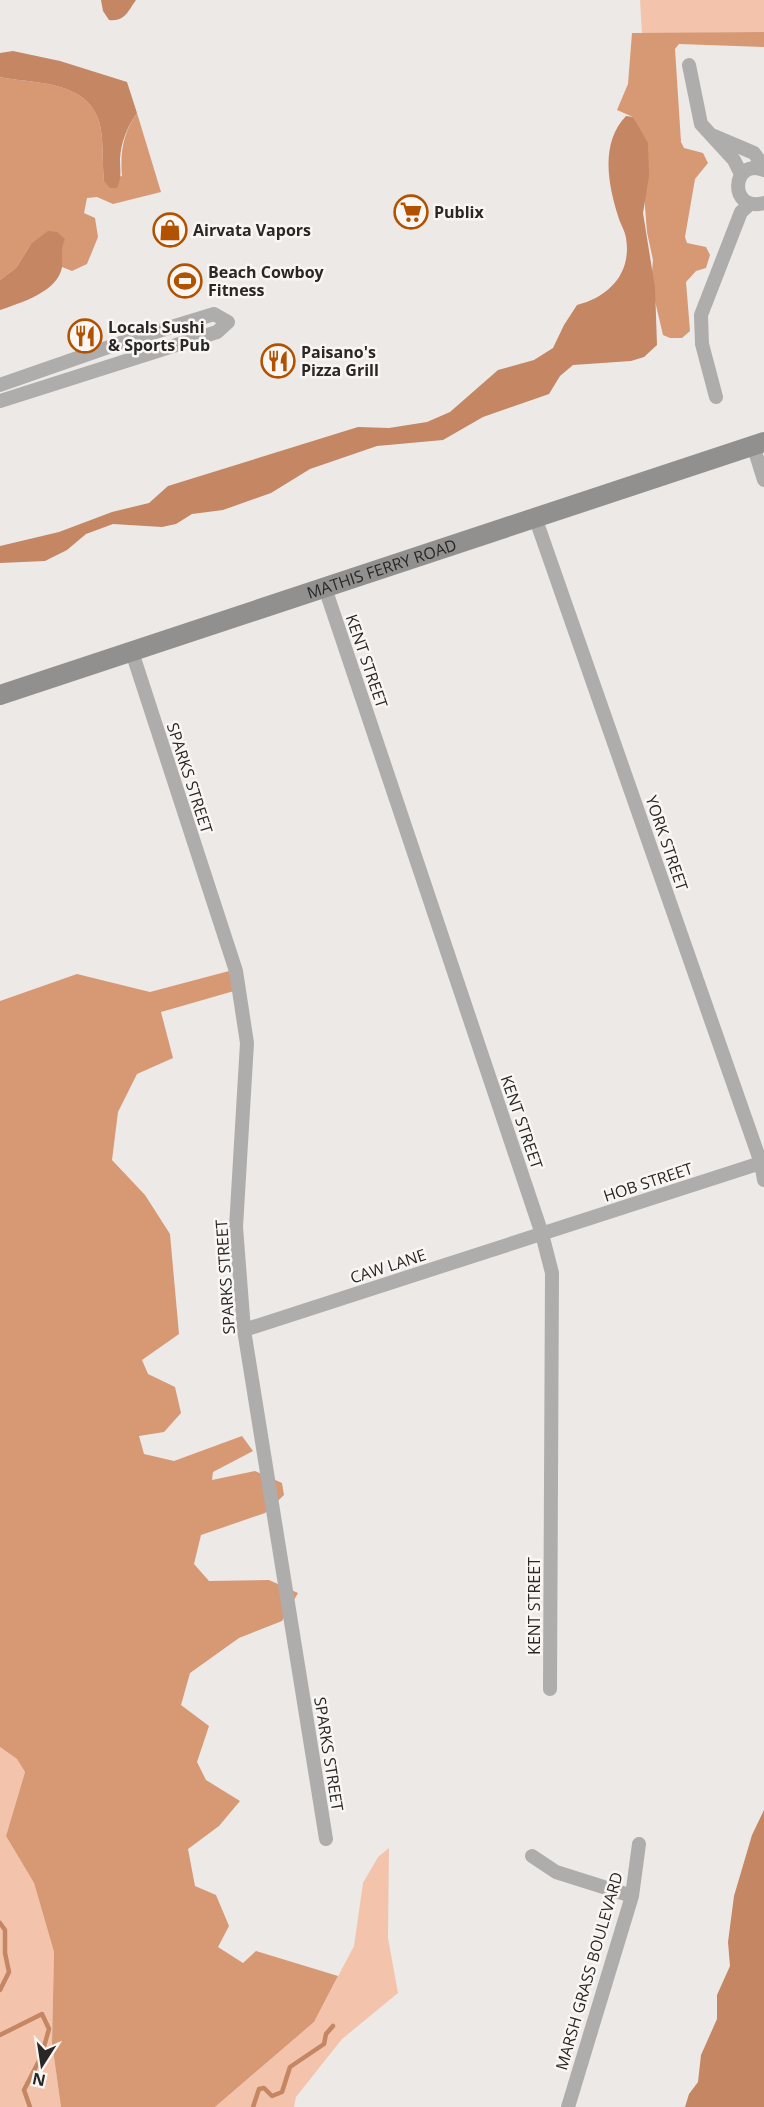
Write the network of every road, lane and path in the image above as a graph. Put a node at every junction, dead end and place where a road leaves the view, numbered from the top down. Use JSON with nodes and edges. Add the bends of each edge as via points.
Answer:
{"nodes":[{"id":1,"x":689,"y":65,"type":"dead end"},
{"id":2,"x":708,"y":134,"type":"junction"},
{"id":3,"x":764,"y":169,"type":"edge"},
{"id":4,"x":741,"y":174,"type":"junction"},
{"id":5,"x":757,"y":203,"type":"edge"},
{"id":6,"x":0,"y":385,"type":"edge"},
{"id":7,"x":716,"y":397,"type":"dead end"},
{"id":8,"x":0,"y":401,"type":"edge"},
{"id":9,"x":758,"y":444,"type":"edge"},
{"id":10,"x":764,"y":480,"type":"edge"},
{"id":11,"x":536,"y":517,"type":"junction"},
{"id":12,"x":325,"y":588,"type":"junction"},
{"id":13,"x":132,"y":652,"type":"junction"},
{"id":14,"x":0,"y":695,"type":"edge"},
{"id":15,"x":763,"y":1163,"type":"edge"},
{"id":16,"x":764,"y":1180,"type":"edge"},
{"id":17,"x":542,"y":1234,"type":"junction"},
{"id":18,"x":244,"y":1330,"type":"junction"},
{"id":19,"x":550,"y":1689,"type":"dead end"},
{"id":20,"x":326,"y":1839,"type":"dead end"},
{"id":21,"x":639,"y":1844,"type":"dead end"},
{"id":22,"x":532,"y":1856,"type":"dead end"},
{"id":23,"x":632,"y":1896,"type":"junction"},
{"id":24,"x":568,"y":2107,"type":"edge"}],
"edges":[{"from":1,"to":2,"type":"street","via":[[701,124]]},
{"from":2,"to":3,"type":"street","via":[[754,153]]},
{"from":2,"to":4,"type":"street","via":[[734,160]]},
{"from":3,"to":4,"type":"street","via":[[754,168]]},
{"from":4,"to":5,"type":"street","via":[[739,195]]},
{"from":5,"to":7,"type":"street","via":[[741,212],[701,315],[702,344]]},
{"from":6,"to":8,"type":"street","via":[[214,314],[228,322],[218,332]]},
{"from":9,"to":10,"type":"street"},
{"from":9,"to":11,"type":"main road","name":"MATHIS FERRY ROAD"},
{"from":11,"to":12,"type":"main road","name":"MATHIS FERRY ROAD"},
{"from":11,"to":15,"type":"street","name":"YORK STREET"},
{"from":12,"to":13,"type":"main road","name":"MATHIS FERRY ROAD"},
{"from":12,"to":17,"type":"street","name":"KENT STREET"},
{"from":13,"to":14,"type":"main road","name":"MATHIS FERRY ROAD"},
{"from":13,"to":18,"type":"street","name":"SPARKS STREET","via":[[236,971],[247,1043],[236,1227]]},
{"from":15,"to":16,"type":"street","name":"YORK STREET"},
{"from":15,"to":17,"type":"street","name":"HOB STREET"},
{"from":17,"to":18,"type":"street","name":"CAW LANE"},
{"from":17,"to":19,"type":"street","name":"KENT STREET","via":[[552,1272]]},
{"from":18,"to":20,"type":"street","name":"SPARKS STREET"},
{"from":21,"to":23,"type":"street","name":"MARSH GRASS BOULEVARD"},
{"from":22,"to":23,"type":"street","via":[[556,1872]]},
{"from":23,"to":24,"type":"street","name":"MARSH GRASS BOULEVARD"}]}
